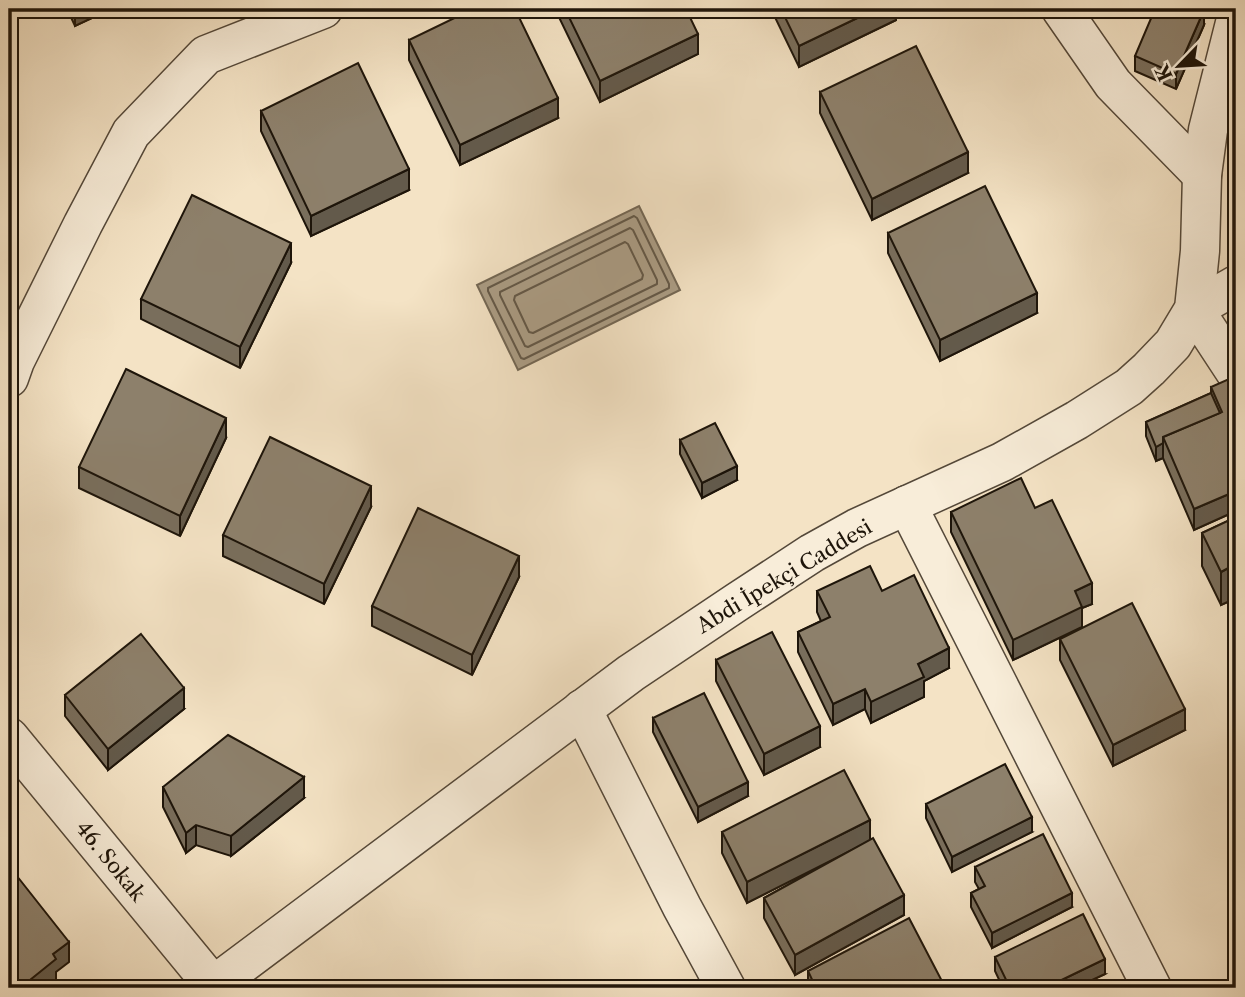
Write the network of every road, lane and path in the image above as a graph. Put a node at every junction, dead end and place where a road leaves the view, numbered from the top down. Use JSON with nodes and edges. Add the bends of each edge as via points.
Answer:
{"nodes":[{"id":1,"x":323,"y":9,"type":"edge"},
{"id":2,"x":1061,"y":9,"type":"edge"},
{"id":3,"x":1236,"y":19,"type":"edge"},
{"id":4,"x":1202,"y":176,"type":"junction"},
{"id":5,"x":1236,"y":285,"type":"edge"},
{"id":6,"x":1194,"y":309,"type":"junction"},
{"id":7,"x":1236,"y":373,"type":"edge"},
{"id":8,"x":9,"y":378,"type":"edge"},
{"id":9,"x":907,"y":505,"type":"junction"},
{"id":10,"x":582,"y":709,"type":"junction"},
{"id":11,"x":9,"y":737,"type":"edge"},
{"id":12,"x":212,"y":987,"type":"edge"},
{"id":13,"x":726,"y":988,"type":"edge"},
{"id":14,"x":1152,"y":988,"type":"edge"}],
"edges":[{"from":1,"to":8,"type":"street","via":[[206,55],[131,133]]},
{"from":2,"to":4,"type":"street","via":[[1114,84]]},
{"from":3,"to":4,"type":"street","name":"Abdi İpekçi Caddesi","via":[[1208,130]]},
{"from":4,"to":6,"type":"street","name":"Abdi İpekçi Caddesi"},
{"from":5,"to":6,"type":"street"},
{"from":6,"to":7,"type":"street"},
{"from":6,"to":9,"type":"street","name":"Abdi İpekçi Caddesi","via":[[1173,344],[1129,387],[1002,462]]},
{"from":9,"to":10,"type":"street","name":"Abdi İpekçi Caddesi","via":[[812,553]]},
{"from":9,"to":14,"type":"street"},
{"from":10,"to":12,"type":"street","name":"Abdi İpekçi Caddesi"},
{"from":10,"to":13,"type":"street"},
{"from":11,"to":12,"type":"street","name":"46. Sokak"}]}
